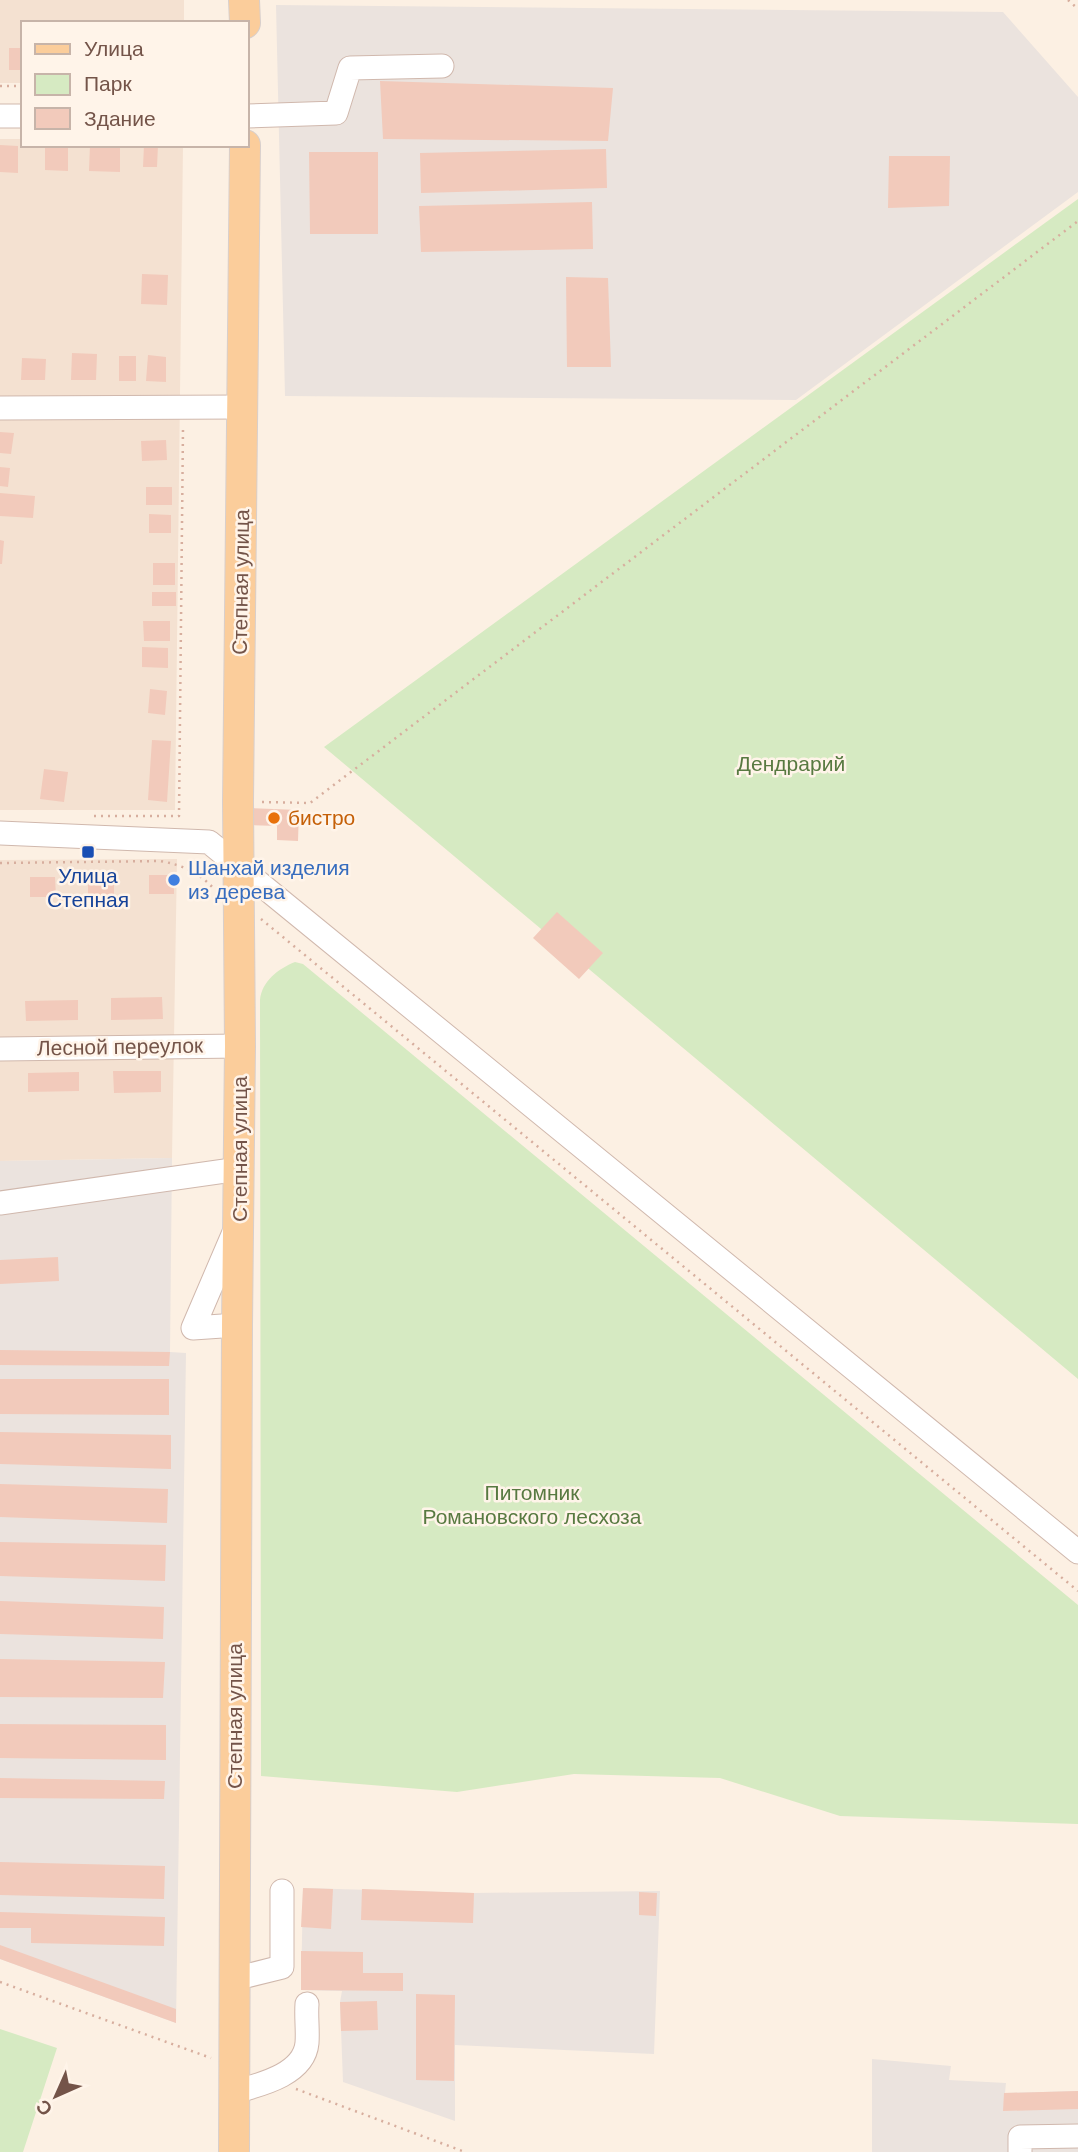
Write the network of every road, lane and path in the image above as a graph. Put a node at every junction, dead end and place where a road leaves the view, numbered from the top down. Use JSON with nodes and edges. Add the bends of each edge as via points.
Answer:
{"nodes":[{"id":1,"x":244,"y":0,"type":"edge"},
{"id":2,"x":1068,"y":0,"type":"edge"},
{"id":3,"x":1078,"y":9,"type":"edge"},
{"id":4,"x":244,"y":21,"type":"edge"},
{"id":5,"x":442,"y":66,"type":"dead end"},
{"id":6,"x":0,"y":86,"type":"edge"},
{"id":7,"x":21,"y":86,"type":"edge"},
{"id":8,"x":0,"y":116,"type":"edge"},
{"id":9,"x":21,"y":116,"type":"edge"},
{"id":10,"x":248,"y":116,"type":"edge"},
{"id":11,"x":245,"y":147,"type":"edge"},
{"id":12,"x":1078,"y":222,"type":"edge"},
{"id":13,"x":184,"y":407,"type":"junction"},
{"id":14,"x":243,"y":407,"type":"junction"},
{"id":15,"x":0,"y":408,"type":"edge"},
{"id":16,"x":238,"y":802,"type":"junction"},
{"id":17,"x":94,"y":816,"type":"dead end"},
{"id":18,"x":0,"y":833,"type":"edge"},
{"id":19,"x":0,"y":863,"type":"edge"},
{"id":20,"x":238,"y":864,"type":"junction"},
{"id":21,"x":239,"y":909,"type":"junction"},
{"id":22,"x":240,"y":1045,"type":"junction"},
{"id":23,"x":0,"y":1049,"type":"edge"},
{"id":24,"x":239,"y":1169,"type":"junction"},
{"id":25,"x":0,"y":1203,"type":"edge"},
{"id":26,"x":239,"y":1221,"type":"junction"},
{"id":27,"x":237,"y":1325,"type":"junction"},
{"id":28,"x":1078,"y":1552,"type":"edge"},
{"id":29,"x":1078,"y":1591,"type":"edge"},
{"id":30,"x":282,"y":1891,"type":"dead end"},
{"id":31,"x":234,"y":1979,"type":"junction"},
{"id":32,"x":307,"y":2004,"type":"dead end"},
{"id":33,"x":234,"y":2092,"type":"junction"},
{"id":34,"x":1078,"y":2136,"type":"edge"},
{"id":35,"x":234,"y":2152,"type":"edge"},
{"id":36,"x":1020,"y":2152,"type":"edge"}],
"edges":[{"from":1,"to":4,"type":"main road"},
{"from":2,"to":3,"type":"path"},
{"from":5,"to":10,"type":"street","via":[[350,68],[336,113]]},
{"from":6,"to":7,"type":"path"},
{"from":8,"to":9,"type":"street"},
{"from":11,"to":14,"type":"main road","name":"Степная улица"},
{"from":12,"to":16,"type":"path","via":[[310,803]]},
{"from":13,"to":14,"type":"street"},
{"from":13,"to":15,"type":"street"},
{"from":13,"to":17,"type":"path","via":[[178,817]]},
{"from":14,"to":16,"type":"main road","name":"Степная улица"},
{"from":16,"to":20,"type":"main road","name":"Степная улица"},
{"from":18,"to":20,"type":"street","via":[[209,842]]},
{"from":19,"to":21,"type":"path","via":[[160,861],[180,865],[205,879],[225,903]]},
{"from":20,"to":21,"type":"main road","name":"Степная улица"},
{"from":20,"to":28,"type":"street"},
{"from":21,"to":22,"type":"main road","name":"Степная улица"},
{"from":21,"to":29,"type":"path","via":[[274,929]]},
{"from":22,"to":23,"type":"street","name":"Лесной переулок"},
{"from":22,"to":24,"type":"main road","name":"Степная улица"},
{"from":24,"to":25,"type":"street"},
{"from":24,"to":26,"type":"main road","name":"Степная улица"},
{"from":26,"to":27,"type":"main road","name":"Степная улица"},
{"from":26,"to":27,"type":"street","via":[[193,1328]]},
{"from":27,"to":31,"type":"main road","name":"Степная улица"},
{"from":30,"to":31,"type":"street","via":[[282,1967]]},
{"from":31,"to":33,"type":"main road","name":"Степная улица"},
{"from":32,"to":33,"type":"street","via":[[307,2045],[300,2060],[272,2080]]},
{"from":33,"to":35,"type":"main road","name":"Степная улица"},
{"from":34,"to":36,"type":"street","via":[[1020,2137]]}]}
